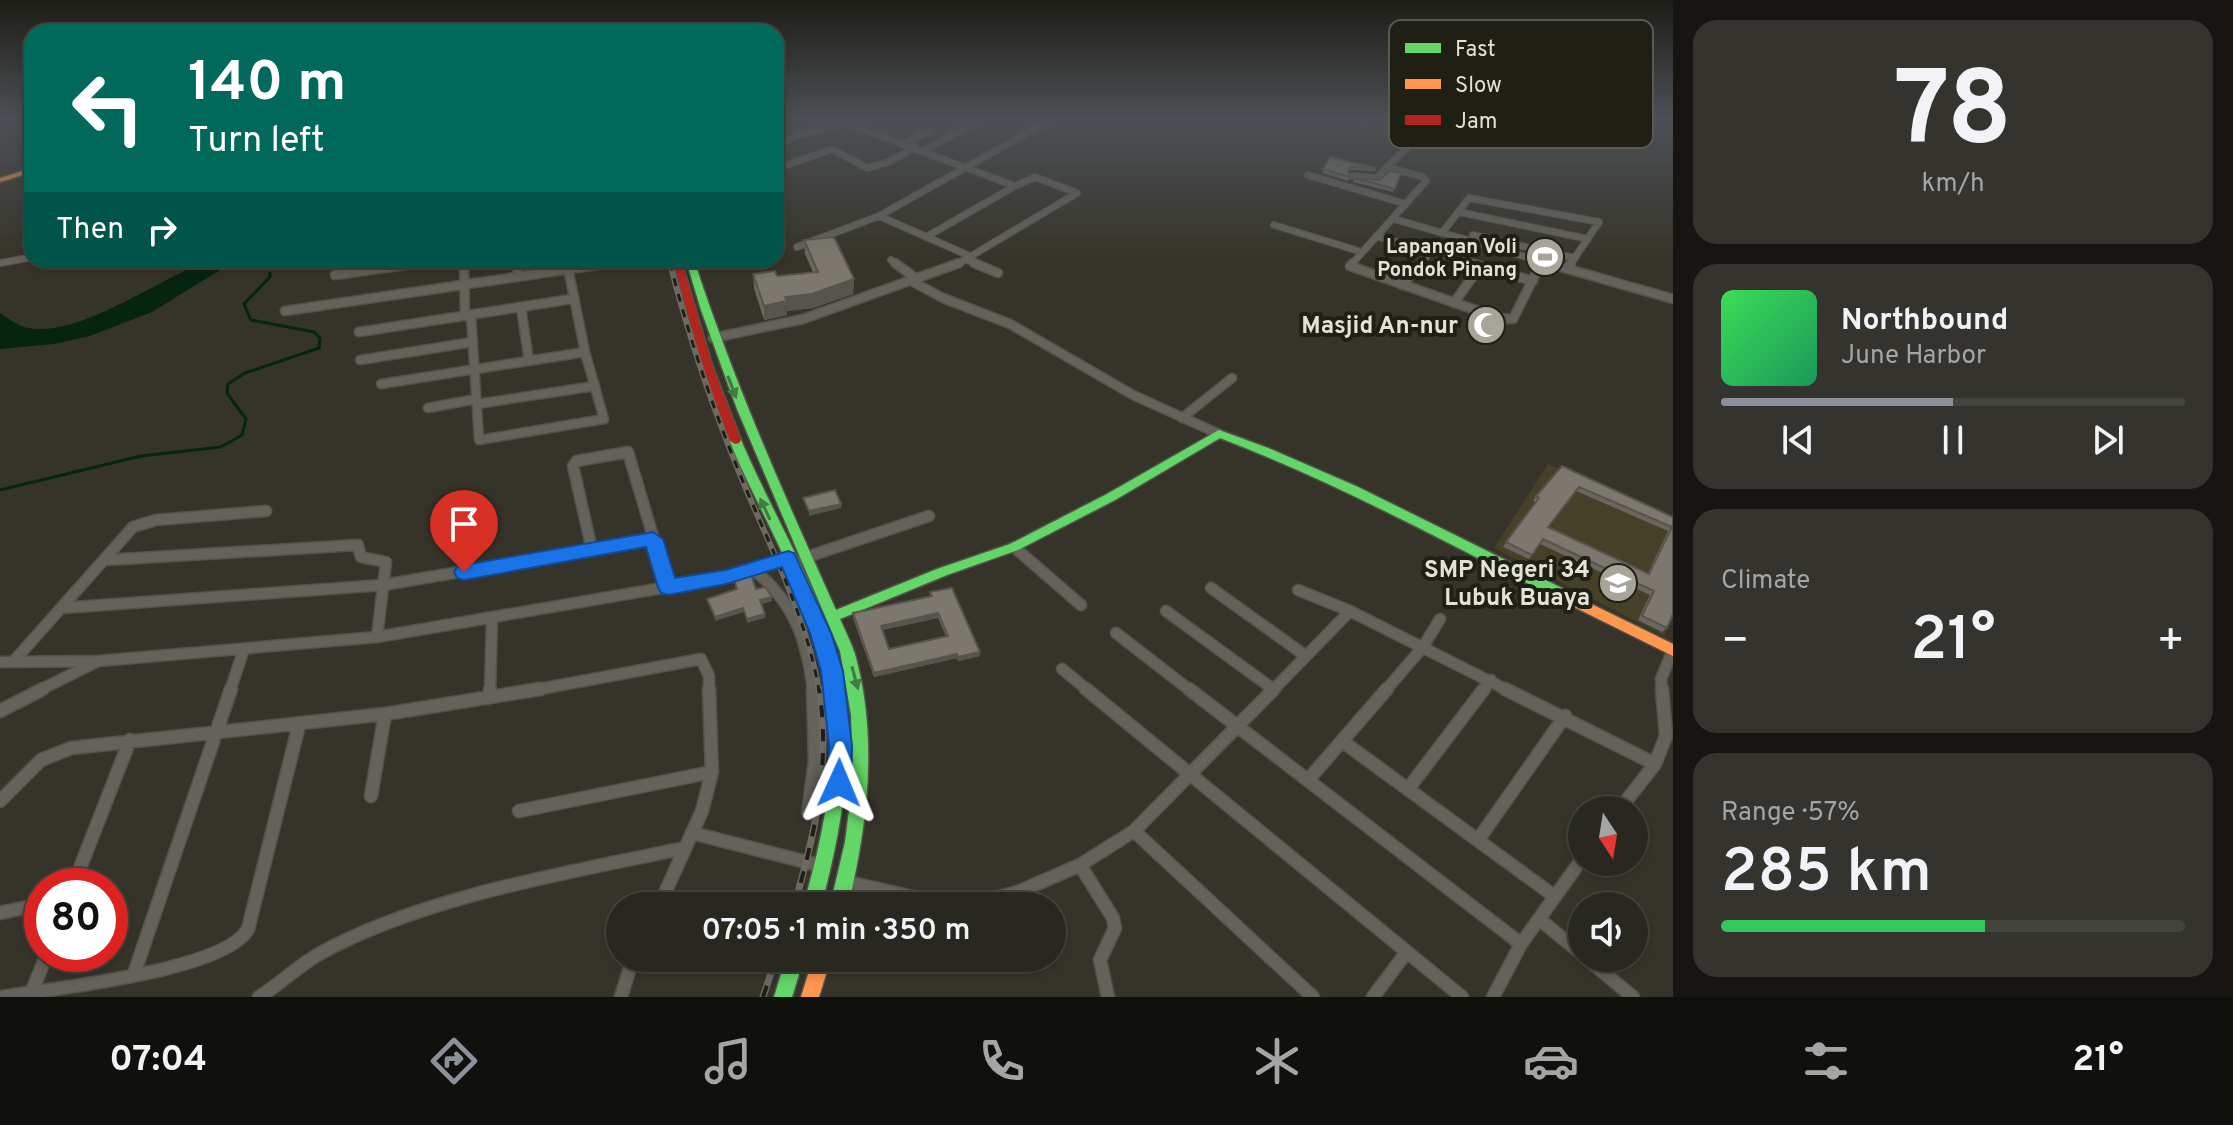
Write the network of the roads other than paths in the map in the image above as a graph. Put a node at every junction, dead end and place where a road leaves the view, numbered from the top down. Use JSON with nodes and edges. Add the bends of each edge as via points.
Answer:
{"nodes":[{"id":1,"x":962,"y":166,"type":"edge"},
{"id":2,"x":968,"y":166,"type":"edge"},
{"id":3,"x":965,"y":167,"type":"junction"},
{"id":4,"x":1387,"y":167,"type":"joint"},
{"id":5,"x":24,"y":172,"type":"edge"},
{"id":6,"x":1308,"y":175,"type":"dead end"},
{"id":7,"x":1352,"y":176,"type":"edge"},
{"id":8,"x":0,"y":180,"type":"edge"},
{"id":9,"x":1015,"y":186,"type":"junction"},
{"id":10,"x":1406,"y":204,"type":"junction"},
{"id":11,"x":1459,"y":212,"type":"junction"},
{"id":12,"x":879,"y":216,"type":"junction"},
{"id":13,"x":1394,"y":219,"type":"junction"},
{"id":14,"x":1274,"y":225,"type":"dead end"},
{"id":15,"x":1444,"y":231,"type":"junction"},
{"id":16,"x":1376,"y":236,"type":"junction"},
{"id":17,"x":926,"y":237,"type":"junction"},
{"id":18,"x":1588,"y":239,"type":"junction"},
{"id":19,"x":797,"y":247,"type":"dead end"},
{"id":20,"x":1362,"y":252,"type":"junction"},
{"id":21,"x":1430,"y":252,"type":"junction"},
{"id":22,"x":1575,"y":258,"type":"junction"},
{"id":23,"x":24,"y":259,"type":"edge"},
{"id":24,"x":969,"y":259,"type":"junction"},
{"id":25,"x":891,"y":260,"type":"dead end"},
{"id":26,"x":1542,"y":261,"type":"junction"},
{"id":27,"x":0,"y":263,"type":"edge"},
{"id":28,"x":1480,"y":266,"type":"junction"},
{"id":29,"x":378,"y":268,"type":"edge"},
{"id":30,"x":464,"y":268,"type":"edge"},
{"id":31,"x":517,"y":268,"type":"edge"},
{"id":32,"x":554,"y":268,"type":"edge"},
{"id":33,"x":567,"y":268,"type":"edge"},
{"id":34,"x":679,"y":268,"type":"edge"},
{"id":35,"x":692,"y":268,"type":"edge"},
{"id":36,"x":1568,"y":268,"type":"junction"},
{"id":37,"x":998,"y":273,"type":"dead end"},
{"id":38,"x":335,"y":275,"type":"dead end"},
{"id":39,"x":518,"y":277,"type":"junction"},
{"id":40,"x":916,"y":281,"type":"junction"},
{"id":41,"x":1533,"y":281,"type":"junction"},
{"id":42,"x":464,"y":285,"type":"junction"},
{"id":43,"x":1402,"y":285,"type":"junction"},
{"id":44,"x":572,"y":299,"type":"junction"},
{"id":45,"x":1673,"y":299,"type":"edge"},
{"id":46,"x":1454,"y":303,"type":"junction"},
{"id":47,"x":521,"y":307,"type":"junction"},
{"id":48,"x":285,"y":311,"type":"dead end"},
{"id":49,"x":468,"y":315,"type":"junction"},
{"id":50,"x":359,"y":332,"type":"dead end"},
{"id":51,"x":713,"y":338,"type":"junction"},
{"id":52,"x":473,"y":342,"type":"junction"},
{"id":53,"x":585,"y":352,"type":"junction"},
{"id":54,"x":360,"y":360,"type":"dead end"},
{"id":55,"x":529,"y":361,"type":"junction"},
{"id":56,"x":475,"y":370,"type":"junction"},
{"id":57,"x":1232,"y":378,"type":"dead end"},
{"id":58,"x":381,"y":384,"type":"dead end"},
{"id":59,"x":595,"y":386,"type":"junction"},
{"id":60,"x":477,"y":401,"type":"junction"},
{"id":61,"x":428,"y":408,"type":"dead end"},
{"id":62,"x":1182,"y":418,"type":"junction"},
{"id":63,"x":1219,"y":434,"type":"junction"},
{"id":64,"x":266,"y":511,"type":"dead end"},
{"id":65,"x":929,"y":516,"type":"dead end"},
{"id":66,"x":653,"y":539,"type":"junction"},
{"id":67,"x":1014,"y":547,"type":"junction"},
{"id":68,"x":592,"y":550,"type":"junction"},
{"id":69,"x":788,"y":558,"type":"junction"},
{"id":70,"x":804,"y":558,"type":"junction"},
{"id":71,"x":105,"y":560,"type":"junction"},
{"id":72,"x":753,"y":569,"type":"junction"},
{"id":73,"x":383,"y":585,"type":"junction"},
{"id":74,"x":668,"y":587,"type":"junction"},
{"id":75,"x":1211,"y":588,"type":"dead end"},
{"id":76,"x":1298,"y":590,"type":"dead end"},
{"id":77,"x":1081,"y":605,"type":"dead end"},
{"id":78,"x":61,"y":608,"type":"junction"},
{"id":79,"x":1166,"y":611,"type":"dead end"},
{"id":80,"x":1350,"y":611,"type":"junction"},
{"id":81,"x":832,"y":617,"type":"junction"},
{"id":82,"x":492,"y":619,"type":"junction"},
{"id":83,"x":1440,"y":619,"type":"dead end"},
{"id":84,"x":1116,"y":633,"type":"dead end"},
{"id":85,"x":377,"y":637,"type":"junction"},
{"id":86,"x":1423,"y":647,"type":"junction"},
{"id":87,"x":244,"y":649,"type":"junction"},
{"id":88,"x":1673,"y":650,"type":"edge"},
{"id":89,"x":1306,"y":656,"type":"junction"},
{"id":90,"x":98,"y":661,"type":"junction"},
{"id":91,"x":0,"y":662,"type":"edge"},
{"id":92,"x":13,"y":662,"type":"junction"},
{"id":93,"x":1062,"y":669,"type":"dead end"},
{"id":94,"x":1491,"y":680,"type":"junction"},
{"id":95,"x":1273,"y":689,"type":"junction"},
{"id":96,"x":490,"y":698,"type":"junction"},
{"id":97,"x":0,"y":711,"type":"edge"},
{"id":98,"x":385,"y":714,"type":"junction"},
{"id":99,"x":1565,"y":716,"type":"junction"},
{"id":100,"x":838,"y":718,"type":"junction"},
{"id":101,"x":862,"y":718,"type":"junction"},
{"id":102,"x":299,"y":725,"type":"junction"},
{"id":103,"x":1236,"y":725,"type":"junction"},
{"id":104,"x":217,"y":731,"type":"junction"},
{"id":105,"x":130,"y":740,"type":"junction"},
{"id":106,"x":1342,"y":741,"type":"junction"},
{"id":107,"x":841,"y":761,"type":"junction"},
{"id":108,"x":862,"y":764,"type":"junction"},
{"id":109,"x":1655,"y":764,"type":"junction"},
{"id":110,"x":712,"y":772,"type":"junction"},
{"id":111,"x":1188,"y":774,"type":"junction"},
{"id":112,"x":1308,"y":780,"type":"junction"},
{"id":113,"x":1408,"y":789,"type":"junction"},
{"id":114,"x":371,"y":796,"type":"dead end"},
{"id":115,"x":1630,"y":796,"type":"edge"},
{"id":116,"x":0,"y":801,"type":"edge"},
{"id":117,"x":519,"y":811,"type":"dead end"},
{"id":118,"x":808,"y":813,"type":"dead end"},
{"id":119,"x":1134,"y":831,"type":"junction"},
{"id":120,"x":692,"y":833,"type":"junction"},
{"id":121,"x":1478,"y":840,"type":"junction"},
{"id":122,"x":685,"y":848,"type":"junction"},
{"id":123,"x":1080,"y":865,"type":"junction"},
{"id":124,"x":825,"y":867,"type":"junction"},
{"id":125,"x":80,"y":868,"type":"edge"},
{"id":126,"x":1569,"y":876,"type":"edge"},
{"id":127,"x":846,"y":882,"type":"junction"},
{"id":128,"x":665,"y":892,"type":"edge"},
{"id":129,"x":817,"y":892,"type":"edge"},
{"id":130,"x":843,"y":892,"type":"edge"},
{"id":131,"x":1554,"y":896,"type":"junction"},
{"id":132,"x":24,"y":908,"type":"edge"},
{"id":133,"x":0,"y":913,"type":"edge"},
{"id":134,"x":1539,"y":919,"type":"junction"},
{"id":135,"x":1568,"y":943,"type":"edge"},
{"id":136,"x":1521,"y":944,"type":"junction"},
{"id":137,"x":1406,"y":953,"type":"junction"},
{"id":138,"x":135,"y":971,"type":"junction"},
{"id":139,"x":40,"y":972,"type":"edge"},
{"id":140,"x":629,"y":972,"type":"edge"},
{"id":141,"x":791,"y":972,"type":"edge"},
{"id":142,"x":818,"y":972,"type":"edge"},
{"id":143,"x":1603,"y":972,"type":"edge"},
{"id":144,"x":32,"y":991,"type":"junction"},
{"id":145,"x":3,"y":997,"type":"edge"},
{"id":146,"x":259,"y":997,"type":"edge"},
{"id":147,"x":621,"y":997,"type":"edge"},
{"id":148,"x":783,"y":997,"type":"edge"},
{"id":149,"x":810,"y":997,"type":"edge"},
{"id":150,"x":1108,"y":997,"type":"edge"},
{"id":151,"x":1313,"y":997,"type":"edge"},
{"id":152,"x":1373,"y":997,"type":"edge"},
{"id":153,"x":1462,"y":997,"type":"edge"},
{"id":154,"x":1493,"y":997,"type":"edge"},
{"id":155,"x":1633,"y":997,"type":"edge"}],
"edges":[{"from":1,"to":3,"type":"street"},
{"from":2,"to":3,"type":"street"},
{"from":3,"to":9,"type":"street"},
{"from":3,"to":12,"type":"street"},
{"from":4,"to":7,"type":"street","via":[[1377,178]]},
{"from":4,"to":10,"type":"street","via":[[1426,181]]},
{"from":5,"to":8,"type":"main road"},
{"from":6,"to":10,"type":"street"},
{"from":9,"to":17,"type":"street"},
{"from":9,"to":24,"type":"street","via":[[1035,177],[1077,193]]},
{"from":10,"to":13,"type":"street"},
{"from":11,"to":15,"type":"street"},
{"from":11,"to":18,"type":"street"},
{"from":11,"to":18,"type":"street","via":[[1469,198],[1599,222]]},
{"from":12,"to":17,"type":"street"},
{"from":12,"to":19,"type":"street"},
{"from":13,"to":15,"type":"street"},
{"from":13,"to":16,"type":"street"},
{"from":14,"to":20,"type":"street"},
{"from":15,"to":22,"type":"street"},
{"from":15,"to":26,"type":"street"},
{"from":16,"to":20,"type":"street"},
{"from":16,"to":21,"type":"street"},
{"from":17,"to":24,"type":"street"},
{"from":18,"to":22,"type":"street"},
{"from":20,"to":43,"type":"street","via":[[1350,266]]},
{"from":21,"to":28,"type":"street"},
{"from":21,"to":43,"type":"street"},
{"from":22,"to":36,"type":"street"},
{"from":23,"to":27,"type":"street"},
{"from":24,"to":37,"type":"street"},
{"from":24,"to":40,"type":"street"},
{"from":25,"to":40,"type":"street"},
{"from":26,"to":36,"type":"street"},
{"from":26,"to":41,"type":"street"},
{"from":28,"to":41,"type":"street"},
{"from":28,"to":46,"type":"street"},
{"from":29,"to":38,"type":"street"},
{"from":30,"to":42,"type":"street"},
{"from":31,"to":39,"type":"street"},
{"from":32,"to":39,"type":"street"},
{"from":33,"to":44,"type":"street"},
{"from":69,"to":34,"type":"main road","one_way":true,"via":[[744,464],[704,356]]},
{"from":35,"to":51,"type":"main road"},
{"from":36,"to":45,"type":"street"},
{"from":39,"to":42,"type":"street"},
{"from":40,"to":51,"type":"street","via":[[803,319]]},
{"from":40,"to":62,"type":"street","via":[[943,298],[1010,324],[1090,373]]},
{"from":41,"to":46,"type":"street","via":[[1509,321]]},
{"from":42,"to":48,"type":"street"},
{"from":42,"to":49,"type":"street"},
{"from":43,"to":46,"type":"street"},
{"from":44,"to":47,"type":"street"},
{"from":44,"to":53,"type":"street"},
{"from":47,"to":49,"type":"street"},
{"from":47,"to":55,"type":"street"},
{"from":49,"to":50,"type":"street"},
{"from":49,"to":52,"type":"street"},
{"from":51,"to":70,"type":"main road","one_way":true},
{"from":52,"to":54,"type":"street"},
{"from":52,"to":56,"type":"street"},
{"from":53,"to":55,"type":"street"},
{"from":53,"to":59,"type":"street"},
{"from":55,"to":56,"type":"street"},
{"from":56,"to":58,"type":"street"},
{"from":56,"to":60,"type":"street"},
{"from":57,"to":62,"type":"street"},
{"from":59,"to":60,"type":"street"},
{"from":59,"to":60,"type":"street","via":[[604,419],[479,440]]},
{"from":60,"to":61,"type":"street"},
{"from":62,"to":63,"type":"street"},
{"from":63,"to":67,"type":"main road"},
{"from":63,"to":88,"type":"main road","via":[[1370,500]]},
{"from":64,"to":71,"type":"street","via":[[142,523],[129,530]]},
{"from":65,"to":70,"type":"street"},
{"from":66,"to":68,"type":"street"},
{"from":66,"to":68,"type":"street","via":[[628,452],[574,463]]},
{"from":66,"to":74,"type":"street"},
{"from":67,"to":77,"type":"street"},
{"from":67,"to":81,"type":"main road"},
{"from":68,"to":73,"type":"street"},
{"from":69,"to":72,"type":"street"},
{"from":69,"to":100,"type":"main road","via":[[828,655]]},
{"from":70,"to":81,"type":"main road"},
{"from":71,"to":73,"type":"street","via":[[358,545],[361,557],[386,562]]},
{"from":71,"to":78,"type":"street"},
{"from":72,"to":74,"type":"street"},
{"from":72,"to":118,"type":"street","via":[[784,599],[807,665],[817,743]]},
{"from":73,"to":78,"type":"street"},
{"from":73,"to":85,"type":"street"},
{"from":74,"to":82,"type":"street"},
{"from":75,"to":89,"type":"street"},
{"from":76,"to":80,"type":"street"},
{"from":78,"to":92,"type":"street"},
{"from":79,"to":95,"type":"street"},
{"from":80,"to":86,"type":"street"},
{"from":80,"to":89,"type":"street"},
{"from":81,"to":101,"type":"main road","one_way":true,"via":[[853,671]]},
{"from":82,"to":85,"type":"street"},
{"from":82,"to":96,"type":"street"},
{"from":83,"to":86,"type":"street"},
{"from":84,"to":103,"type":"street"},
{"from":85,"to":87,"type":"street"},
{"from":86,"to":94,"type":"street"},
{"from":86,"to":106,"type":"street"},
{"from":87,"to":90,"type":"street"},
{"from":87,"to":104,"type":"street"},
{"from":88,"to":109,"type":"street","via":[[1661,679],[1666,736]]},
{"from":89,"to":95,"type":"street"},
{"from":90,"to":92,"type":"street"},
{"from":90,"to":97,"type":"street"},
{"from":91,"to":92,"type":"street"},
{"from":93,"to":111,"type":"street"},
{"from":94,"to":99,"type":"street"},
{"from":94,"to":113,"type":"street"},
{"from":95,"to":103,"type":"street"},
{"from":96,"to":98,"type":"street"},
{"from":96,"to":110,"type":"street","via":[[701,659],[709,676]]},
{"from":98,"to":102,"type":"street"},
{"from":98,"to":114,"type":"street"},
{"from":99,"to":109,"type":"street"},
{"from":99,"to":121,"type":"street"},
{"from":100,"to":101,"type":"main road"},
{"from":100,"to":107,"type":"main road"},
{"from":101,"to":108,"type":"main road"},
{"from":102,"to":104,"type":"street"},
{"from":102,"to":138,"type":"street","via":[[243,938],[189,964]]},
{"from":103,"to":111,"type":"street"},
{"from":103,"to":112,"type":"street"},
{"from":104,"to":105,"type":"street"},
{"from":104,"to":138,"type":"street"},
{"from":105,"to":116,"type":"street","via":[[71,748],[41,760]]},
{"from":105,"to":125,"type":"street"},
{"from":106,"to":112,"type":"street"},
{"from":106,"to":113,"type":"street"},
{"from":107,"to":108,"type":"main road","via":[[859,758]]},
{"from":107,"to":124,"type":"main road"},
{"from":108,"to":127,"type":"main road"},
{"from":109,"to":115,"type":"street"},
{"from":110,"to":117,"type":"street"},
{"from":110,"to":120,"type":"street"},
{"from":111,"to":119,"type":"street"},
{"from":111,"to":137,"type":"street"},
{"from":112,"to":136,"type":"street"},
{"from":113,"to":121,"type":"street"},
{"from":119,"to":123,"type":"street"},
{"from":119,"to":151,"type":"street"},
{"from":120,"to":122,"type":"street"},
{"from":120,"to":124,"type":"street"},
{"from":121,"to":131,"type":"street"},
{"from":122,"to":128,"type":"street"},
{"from":122,"to":146,"type":"street","via":[[493,892],[394,924],[329,949]]},
{"from":123,"to":127,"type":"street","via":[[977,903],[931,901]]},
{"from":123,"to":150,"type":"street","via":[[1113,918],[1115,928],[1100,960]]},
{"from":124,"to":129,"type":"main road"},
{"from":126,"to":131,"type":"street"},
{"from":127,"to":130,"type":"main road"},
{"from":131,"to":134,"type":"street"},
{"from":132,"to":133,"type":"street"},
{"from":134,"to":135,"type":"street"},
{"from":134,"to":136,"type":"street"},
{"from":136,"to":154,"type":"street"},
{"from":137,"to":152,"type":"street"},
{"from":137,"to":153,"type":"street"},
{"from":138,"to":144,"type":"street"},
{"from":139,"to":144,"type":"street"},
{"from":140,"to":147,"type":"street"},
{"from":141,"to":148,"type":"main road"},
{"from":142,"to":149,"type":"main road"},
{"from":143,"to":155,"type":"street"},
{"from":144,"to":145,"type":"street"}]}
